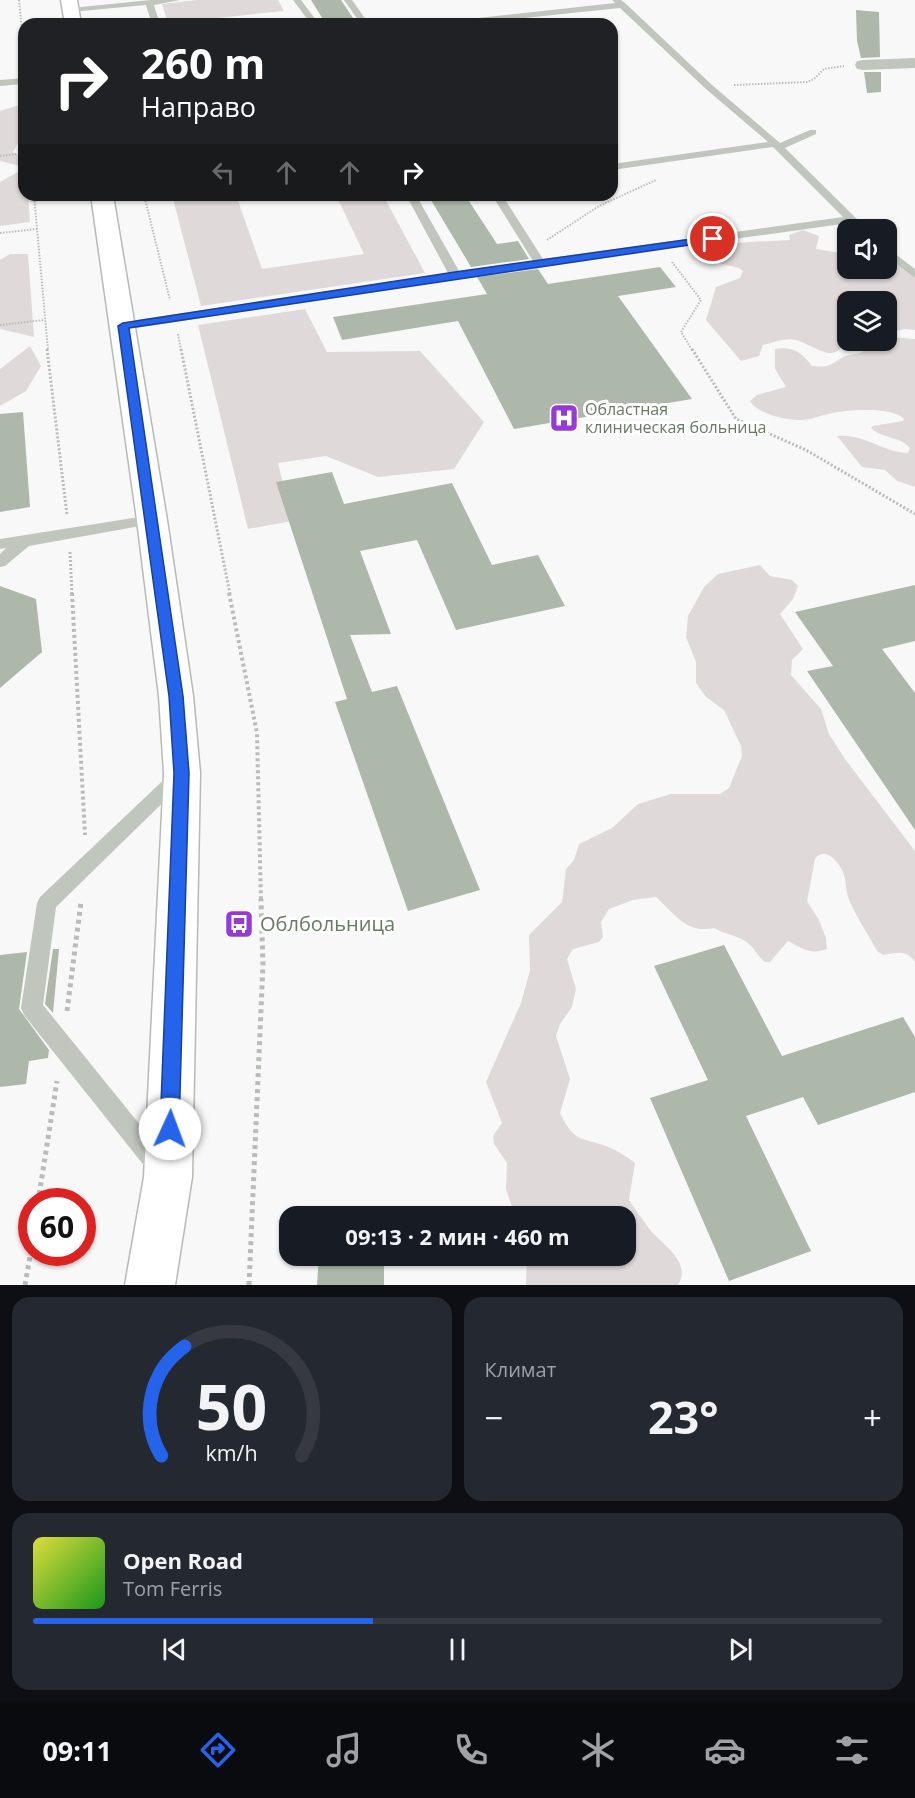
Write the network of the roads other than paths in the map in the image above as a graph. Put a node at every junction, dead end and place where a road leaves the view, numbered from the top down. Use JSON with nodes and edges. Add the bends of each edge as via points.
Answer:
{"nodes":[{"id":1,"x":176,"y":0,"type":"edge"},
{"id":2,"x":297,"y":0,"type":"edge"},
{"id":3,"x":348,"y":0,"type":"edge"},
{"id":4,"x":149,"y":3,"type":"junction"},
{"id":5,"x":619,"y":3,"type":"edge"},
{"id":6,"x":71,"y":11,"type":"edge"},
{"id":7,"x":154,"y":18,"type":"edge"},
{"id":8,"x":310,"y":18,"type":"edge"},
{"id":9,"x":361,"y":18,"type":"edge"},
{"id":10,"x":493,"y":18,"type":"edge"},
{"id":11,"x":915,"y":63,"type":"edge"},
{"id":12,"x":863,"y":65,"type":"dead end"},
{"id":13,"x":18,"y":82,"type":"edge"},
{"id":14,"x":0,"y":83,"type":"edge"},
{"id":15,"x":813,"y":132,"type":"dead end"},
{"id":16,"x":774,"y":146,"type":"junction"},
{"id":17,"x":618,"y":166,"type":"edge"},
{"id":18,"x":103,"y":201,"type":"edge"},
{"id":19,"x":414,"y":201,"type":"edge"},
{"id":20,"x":501,"y":201,"type":"edge"},
{"id":21,"x":851,"y":219,"type":"edge"},
{"id":22,"x":837,"y":221,"type":"edge"},
{"id":23,"x":897,"y":259,"type":"edge"},
{"id":24,"x":540,"y":263,"type":"junction"},
{"id":25,"x":455,"y":275,"type":"junction"},
{"id":26,"x":915,"y":275,"type":"edge"},
{"id":27,"x":123,"y":326,"type":"junction"},
{"id":28,"x":152,"y":520,"type":"junction"},
{"id":29,"x":24,"y":542,"type":"junction"},
{"id":30,"x":0,"y":544,"type":"edge"},
{"id":31,"x":0,"y":562,"type":"edge"},
{"id":32,"x":182,"y":773,"type":"junction"},
{"id":33,"x":168,"y":1177,"type":"junction"},
{"id":34,"x":150,"y":1285,"type":"edge"}],
"edges":[{"from":1,"to":4,"type":"lane"},
{"from":2,"to":8,"type":"lane"},
{"from":3,"to":9,"type":"lane"},
{"from":4,"to":6,"type":"lane"},
{"from":4,"to":7,"type":"lane"},
{"from":5,"to":10,"type":"lane"},
{"from":5,"to":16,"type":"lane"},
{"from":11,"to":12,"type":"street"},
{"from":13,"to":14,"type":"lane"},
{"from":15,"to":16,"type":"lane"},
{"from":16,"to":17,"type":"lane"},
{"from":16,"to":21,"type":"lane"},
{"from":18,"to":27,"type":"main road"},
{"from":19,"to":25,"type":"lane"},
{"from":20,"to":24,"type":"lane"},
{"from":22,"to":24,"type":"lane"},
{"from":23,"to":26,"type":"lane"},
{"from":24,"to":25,"type":"lane"},
{"from":25,"to":27,"type":"lane"},
{"from":27,"to":28,"type":"main road"},
{"from":28,"to":29,"type":"lane"},
{"from":28,"to":32,"type":"main road","via":[[176,696]]},
{"from":29,"to":30,"type":"lane"},
{"from":29,"to":31,"type":"lane"},
{"from":32,"to":33,"type":"main road"},
{"from":32,"to":33,"type":"lane","via":[[47,903],[32,1008]]},
{"from":33,"to":34,"type":"main road"}]}
